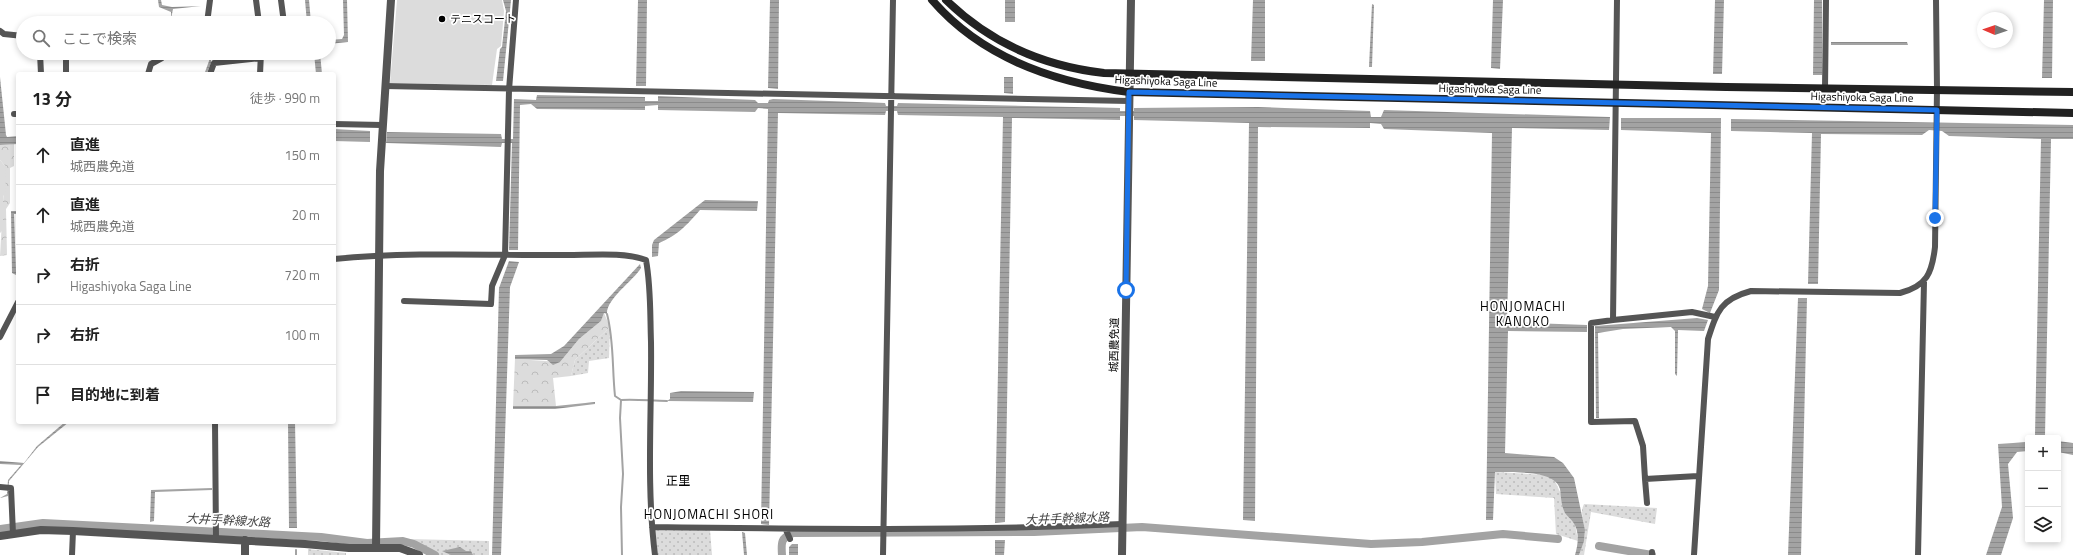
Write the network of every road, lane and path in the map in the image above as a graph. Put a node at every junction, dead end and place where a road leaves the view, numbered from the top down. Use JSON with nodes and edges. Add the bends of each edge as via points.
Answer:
{"nodes":[{"id":1,"x":210,"y":0,"type":"edge"},
{"id":2,"x":256,"y":0,"type":"edge"},
{"id":3,"x":281,"y":0,"type":"edge"},
{"id":4,"x":391,"y":0,"type":"edge"},
{"id":5,"x":516,"y":0,"type":"edge"},
{"id":6,"x":893,"y":0,"type":"edge"},
{"id":7,"x":932,"y":0,"type":"edge"},
{"id":8,"x":946,"y":0,"type":"edge"},
{"id":9,"x":1131,"y":0,"type":"edge"},
{"id":10,"x":1617,"y":0,"type":"edge"},
{"id":11,"x":1826,"y":0,"type":"edge"},
{"id":12,"x":1936,"y":0,"type":"edge"},
{"id":13,"x":208,"y":16,"type":"edge"},
{"id":14,"x":258,"y":16,"type":"edge"},
{"id":15,"x":283,"y":16,"type":"edge"},
{"id":16,"x":0,"y":31,"type":"edge"},
{"id":17,"x":16,"y":35,"type":"edge"},
{"id":18,"x":40,"y":60,"type":"edge"},
{"id":19,"x":64,"y":60,"type":"edge"},
{"id":20,"x":158,"y":60,"type":"edge"},
{"id":21,"x":234,"y":60,"type":"edge"},
{"id":22,"x":260,"y":60,"type":"edge"},
{"id":23,"x":41,"y":72,"type":"edge"},
{"id":24,"x":66,"y":72,"type":"edge"},
{"id":25,"x":149,"y":72,"type":"edge"},
{"id":26,"x":211,"y":72,"type":"edge"},
{"id":27,"x":260,"y":72,"type":"edge"},
{"id":28,"x":1130,"y":75,"type":"junction"},
{"id":29,"x":1616,"y":84,"type":"junction"},
{"id":30,"x":385,"y":86,"type":"junction"},
{"id":31,"x":1825,"y":89,"type":"junction"},
{"id":32,"x":509,"y":90,"type":"junction"},
{"id":33,"x":1937,"y":90,"type":"junction"},
{"id":34,"x":1129,"y":92,"type":"junction"},
{"id":35,"x":2073,"y":92,"type":"edge"},
{"id":36,"x":892,"y":96,"type":"junction"},
{"id":37,"x":1616,"y":103,"type":"junction"},
{"id":38,"x":1129,"y":105,"type":"junction"},
{"id":39,"x":1937,"y":110,"type":"junction"},
{"id":40,"x":2073,"y":113,"type":"edge"},
{"id":41,"x":336,"y":124,"type":"edge"},
{"id":42,"x":382,"y":125,"type":"junction"},
{"id":43,"x":379,"y":255,"type":"junction"},
{"id":44,"x":505,"y":255,"type":"junction"},
{"id":45,"x":336,"y":259,"type":"edge"},
{"id":46,"x":1924,"y":282,"type":"junction"},
{"id":47,"x":404,"y":301,"type":"dead end"},
{"id":48,"x":16,"y":306,"type":"edge"},
{"id":49,"x":1712,"y":317,"type":"junction"},
{"id":50,"x":1613,"y":320,"type":"junction"},
{"id":51,"x":0,"y":337,"type":"edge"},
{"id":52,"x":215,"y":424,"type":"edge"},
{"id":53,"x":1698,"y":476,"type":"junction"},
{"id":54,"x":1645,"y":479,"type":"junction"},
{"id":55,"x":5,"y":488,"type":"edge"},
{"id":56,"x":1647,"y":503,"type":"dead end"},
{"id":57,"x":1122,"y":524,"type":"junction"},
{"id":58,"x":652,"y":527,"type":"junction"},
{"id":59,"x":13,"y":528,"type":"junction"},
{"id":60,"x":884,"y":528,"type":"junction"},
{"id":61,"x":786,"y":530,"type":"junction"},
{"id":62,"x":73,"y":531,"type":"junction"},
{"id":63,"x":0,"y":536,"type":"edge"},
{"id":64,"x":216,"y":537,"type":"junction"},
{"id":65,"x":790,"y":539,"type":"dead end"},
{"id":66,"x":245,"y":540,"type":"junction"},
{"id":67,"x":376,"y":544,"type":"junction"},
{"id":68,"x":72,"y":555,"type":"edge"},
{"id":69,"x":245,"y":555,"type":"edge"},
{"id":70,"x":419,"y":555,"type":"edge"},
{"id":71,"x":655,"y":555,"type":"edge"},
{"id":72,"x":883,"y":555,"type":"edge"},
{"id":73,"x":1122,"y":555,"type":"edge"},
{"id":74,"x":1694,"y":555,"type":"edge"},
{"id":75,"x":1918,"y":555,"type":"edge"}],
"edges":[{"from":1,"to":13,"type":"street"},
{"from":2,"to":14,"type":"street"},
{"from":3,"to":15,"type":"street"},
{"from":4,"to":30,"type":"street"},
{"from":5,"to":32,"type":"street"},
{"from":6,"to":36,"type":"street"},
{"from":7,"to":34,"type":"main road","name":"Higashiyoka Saga Line","via":[[962,28],[1010,60],[1038,72],[1074,82]]},
{"from":8,"to":28,"type":"main road","name":"Higashiyoka Saga Line","via":[[992,36],[1042,61],[1079,70]]},
{"from":9,"to":28,"type":"street"},
{"from":10,"to":29,"type":"street"},
{"from":11,"to":31,"type":"street"},
{"from":12,"to":33,"type":"street"},
{"from":16,"to":17,"type":"street"},
{"from":18,"to":23,"type":"street"},
{"from":19,"to":24,"type":"street"},
{"from":20,"to":25,"type":"street","via":[[151,64]]},
{"from":21,"to":26,"type":"street","via":[[214,63]]},
{"from":22,"to":27,"type":"street"},
{"from":28,"to":29,"type":"main road","name":"Higashiyoka Saga Line"},
{"from":28,"to":34,"type":"street"},
{"from":29,"to":31,"type":"main road","name":"Higashiyoka Saga Line"},
{"from":29,"to":37,"type":"street"},
{"from":30,"to":32,"type":"street"},
{"from":30,"to":42,"type":"street"},
{"from":31,"to":33,"type":"main road","name":"Higashiyoka Saga Line"},
{"from":32,"to":36,"type":"street"},
{"from":32,"to":44,"type":"street"},
{"from":33,"to":35,"type":"main road","name":"Higashiyoka Saga Line"},
{"from":33,"to":39,"type":"street"},
{"from":34,"to":37,"type":"main road","name":"Higashiyoka Saga Line"},
{"from":34,"to":38,"type":"street"},
{"from":36,"to":38,"type":"street"},
{"from":36,"to":60,"type":"street"},
{"from":37,"to":39,"type":"main road","name":"Higashiyoka Saga Line","via":[[1824,111]]},
{"from":37,"to":50,"type":"street"},
{"from":38,"to":57,"type":"street","name":"城西農免道"},
{"from":39,"to":40,"type":"main road","name":"Higashiyoka Saga Line"},
{"from":39,"to":46,"type":"street","via":[[1935,247],[1932,267]]},
{"from":41,"to":42,"type":"street"},
{"from":42,"to":43,"type":"street"},
{"from":43,"to":44,"type":"street"},
{"from":43,"to":45,"type":"street"},
{"from":43,"to":67,"type":"street"},
{"from":44,"to":47,"type":"street","via":[[492,286],[491,304]]},
{"from":44,"to":58,"type":"street","via":[[618,256],[646,260],[650,281]]},
{"from":46,"to":49,"type":"street","via":[[1912,290],[1900,293],[1751,291],[1735,295]]},
{"from":46,"to":75,"type":"street"},
{"from":48,"to":51,"type":"street"},
{"from":49,"to":50,"type":"street","via":[[1692,312]]},
{"from":49,"to":53,"type":"street","via":[[1708,339]]},
{"from":50,"to":54,"type":"street","via":[[1592,323],[1591,422],[1635,421],[1643,446]]},
{"from":52,"to":64,"type":"street"},
{"from":53,"to":54,"type":"street"},
{"from":53,"to":74,"type":"street"},
{"from":54,"to":56,"type":"street"},
{"from":55,"to":59,"type":"street","via":[[11,488]]},
{"from":57,"to":60,"type":"street"},
{"from":57,"to":73,"type":"street","name":"城西農免道"},
{"from":58,"to":61,"type":"street"},
{"from":58,"to":71,"type":"street"},
{"from":59,"to":62,"type":"street"},
{"from":59,"to":63,"type":"street"},
{"from":60,"to":61,"type":"street"},
{"from":60,"to":72,"type":"street"},
{"from":61,"to":65,"type":"street"},
{"from":62,"to":64,"type":"street"},
{"from":62,"to":68,"type":"street"},
{"from":64,"to":66,"type":"street"},
{"from":66,"to":67,"type":"street"},
{"from":66,"to":69,"type":"street"},
{"from":67,"to":70,"type":"street","via":[[400,548]]}]}
